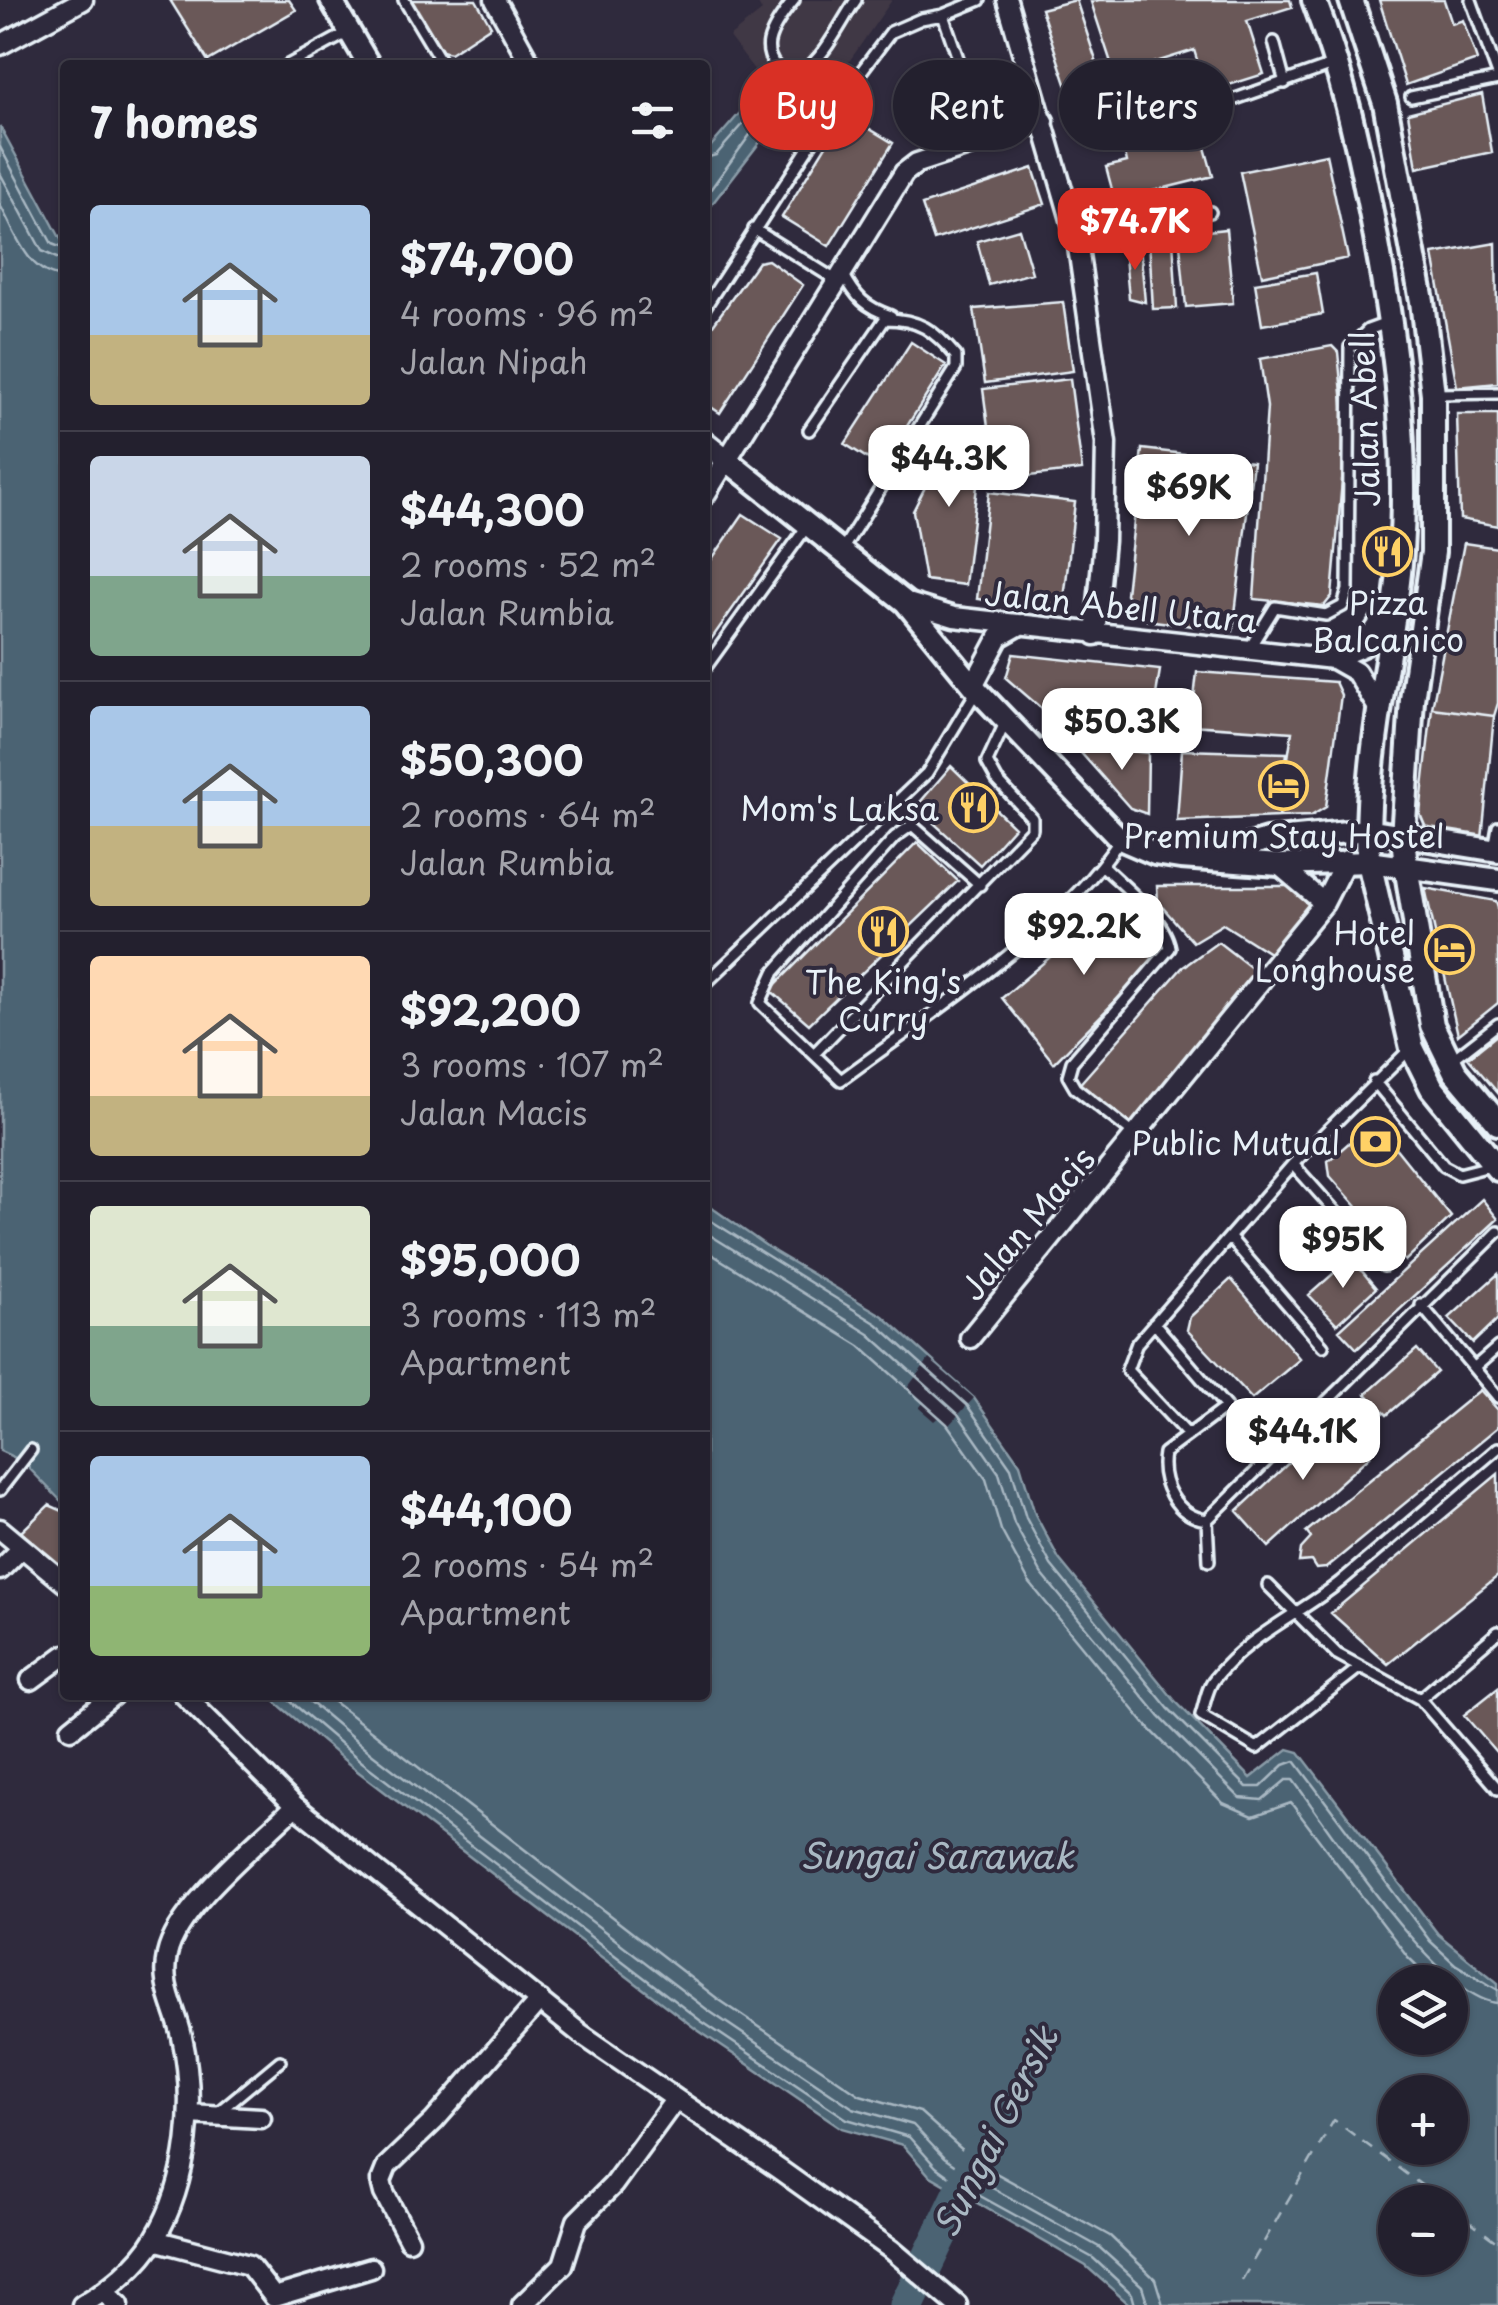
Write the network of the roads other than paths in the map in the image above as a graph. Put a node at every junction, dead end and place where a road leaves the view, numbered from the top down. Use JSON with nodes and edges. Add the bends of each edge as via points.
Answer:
{"nodes":[{"id":1,"x":83,"y":0,"type":"edge"},
{"id":2,"x":331,"y":0,"type":"edge"},
{"id":3,"x":404,"y":0,"type":"edge"},
{"id":4,"x":496,"y":0,"type":"edge"},
{"id":5,"x":778,"y":0,"type":"edge"},
{"id":6,"x":794,"y":0,"type":"edge"},
{"id":7,"x":856,"y":0,"type":"edge"},
{"id":8,"x":980,"y":0,"type":"edge"},
{"id":9,"x":1007,"y":0,"type":"edge"},
{"id":10,"x":1314,"y":0,"type":"edge"},
{"id":11,"x":1351,"y":0,"type":"edge"},
{"id":12,"x":1470,"y":0,"type":"edge"},
{"id":13,"x":785,"y":12,"type":"junction"},
{"id":14,"x":943,"y":15,"type":"junction"},
{"id":15,"x":348,"y":33,"type":"junction"},
{"id":16,"x":1274,"y":42,"type":"dead end"},
{"id":17,"x":0,"y":45,"type":"edge"},
{"id":18,"x":297,"y":60,"type":"edge"},
{"id":19,"x":366,"y":60,"type":"edge"},
{"id":20,"x":440,"y":60,"type":"edge"},
{"id":21,"x":528,"y":60,"type":"edge"},
{"id":22,"x":959,"y":60,"type":"edge"},
{"id":23,"x":1338,"y":63,"type":"junction"},
{"id":24,"x":1498,"y":77,"type":"edge"},
{"id":25,"x":1286,"y":83,"type":"junction"},
{"id":26,"x":1411,"y":97,"type":"dead end"},
{"id":27,"x":1233,"y":101,"type":"edge"},
{"id":28,"x":1044,"y":121,"type":"junction"},
{"id":29,"x":1039,"y":123,"type":"edge"},
{"id":30,"x":956,"y":150,"type":"edge"},
{"id":31,"x":1210,"y":212,"type":"dead end"},
{"id":32,"x":754,"y":229,"type":"junction"},
{"id":33,"x":1077,"y":240,"type":"junction"},
{"id":34,"x":840,"y":278,"type":"junction"},
{"id":35,"x":710,"y":299,"type":"edge"},
{"id":36,"x":898,"y":319,"type":"junction"},
{"id":37,"x":1393,"y":321,"type":"junction"},
{"id":38,"x":1498,"y":392,"type":"edge"},
{"id":39,"x":1432,"y":394,"type":"junction"},
{"id":40,"x":809,"y":430,"type":"dead end"},
{"id":41,"x":710,"y":446,"type":"edge"},
{"id":42,"x":728,"y":460,"type":"junction"},
{"id":43,"x":710,"y":487,"type":"edge"},
{"id":44,"x":808,"y":525,"type":"junction"},
{"id":45,"x":841,"y":552,"type":"junction"},
{"id":46,"x":1394,"y":600,"type":"junction"},
{"id":47,"x":905,"y":602,"type":"junction"},
{"id":48,"x":1022,"y":624,"type":"junction"},
{"id":49,"x":1095,"y":635,"type":"junction"},
{"id":50,"x":1248,"y":650,"type":"junction"},
{"id":51,"x":1334,"y":660,"type":"junction"},
{"id":52,"x":710,"y":661,"type":"edge"},
{"id":53,"x":975,"y":687,"type":"junction"},
{"id":54,"x":1378,"y":708,"type":"junction"},
{"id":55,"x":1006,"y":721,"type":"junction"},
{"id":56,"x":1152,"y":727,"type":"dead end"},
{"id":57,"x":1034,"y":750,"type":"junction"},
{"id":58,"x":1498,"y":827,"type":"edge"},
{"id":59,"x":1367,"y":830,"type":"junction"},
{"id":60,"x":1402,"y":837,"type":"junction"},
{"id":61,"x":1120,"y":839,"type":"junction"},
{"id":62,"x":1496,"y":851,"type":"edge"},
{"id":63,"x":1201,"y":860,"type":"junction"},
{"id":64,"x":1357,"y":861,"type":"junction"},
{"id":65,"x":1279,"y":865,"type":"junction"},
{"id":66,"x":1102,"y":866,"type":"junction"},
{"id":67,"x":1406,"y":866,"type":"junction"},
{"id":68,"x":1498,"y":880,"type":"edge"},
{"id":69,"x":980,"y":885,"type":"junction"},
{"id":70,"x":1324,"y":904,"type":"junction"},
{"id":71,"x":710,"y":979,"type":"edge"},
{"id":72,"x":1498,"y":1024,"type":"edge"},
{"id":73,"x":1412,"y":1048,"type":"junction"},
{"id":74,"x":814,"y":1054,"type":"junction"},
{"id":75,"x":1450,"y":1061,"type":"junction"},
{"id":76,"x":1374,"y":1081,"type":"junction"},
{"id":77,"x":1498,"y":1123,"type":"edge"},
{"id":78,"x":1138,"y":1137,"type":"junction"},
{"id":79,"x":1293,"y":1164,"type":"junction"},
{"id":80,"x":1496,"y":1167,"type":"edge"},
{"id":81,"x":1497,"y":1235,"type":"edge"},
{"id":82,"x":1230,"y":1238,"type":"junction"},
{"id":83,"x":1384,"y":1266,"type":"dead end"},
{"id":84,"x":1421,"y":1306,"type":"junction"},
{"id":85,"x":1154,"y":1323,"type":"junction"},
{"id":86,"x":970,"y":1338,"type":"dead end"},
{"id":87,"x":1323,"y":1346,"type":"dead end"},
{"id":88,"x":1498,"y":1347,"type":"edge"},
{"id":89,"x":1474,"y":1368,"type":"junction"},
{"id":90,"x":1498,"y":1397,"type":"edge"},
{"id":91,"x":1186,"y":1434,"type":"junction"},
{"id":92,"x":1498,"y":1448,"type":"edge"},
{"id":93,"x":31,"y":1450,"type":"dead end"},
{"id":94,"x":0,"y":1490,"type":"edge"},
{"id":95,"x":1207,"y":1520,"type":"junction"},
{"id":96,"x":0,"y":1529,"type":"edge"},
{"id":97,"x":22,"y":1548,"type":"junction"},
{"id":98,"x":1209,"y":1561,"type":"dead end"},
{"id":99,"x":0,"y":1570,"type":"edge"},
{"id":100,"x":60,"y":1580,"type":"edge"},
{"id":101,"x":1268,"y":1585,"type":"dead end"},
{"id":102,"x":1292,"y":1611,"type":"junction"},
{"id":103,"x":1498,"y":1632,"type":"edge"},
{"id":104,"x":60,"y":1659,"type":"edge"},
{"id":105,"x":1360,"y":1667,"type":"junction"},
{"id":106,"x":31,"y":1680,"type":"dead end"},
{"id":107,"x":1420,"y":1699,"type":"junction"},
{"id":108,"x":108,"y":1700,"type":"edge"},
{"id":109,"x":189,"y":1700,"type":"edge"},
{"id":110,"x":71,"y":1729,"type":"dead end"},
{"id":111,"x":1496,"y":1781,"type":"edge"},
{"id":112,"x":295,"y":1806,"type":"junction"},
{"id":113,"x":540,"y":2000,"type":"junction"},
{"id":114,"x":280,"y":2061,"type":"dead end"},
{"id":115,"x":676,"y":2100,"type":"junction"},
{"id":116,"x":190,"y":2114,"type":"junction"},
{"id":117,"x":214,"y":2115,"type":"junction"},
{"id":118,"x":261,"y":2118,"type":"dead end"},
{"id":119,"x":154,"y":2240,"type":"junction"},
{"id":120,"x":409,"y":2240,"type":"dead end"},
{"id":121,"x":371,"y":2268,"type":"dead end"},
{"id":122,"x":103,"y":2292,"type":"junction"},
{"id":123,"x":82,"y":2305,"type":"edge"},
{"id":124,"x":118,"y":2305,"type":"edge"},
{"id":125,"x":522,"y":2305,"type":"edge"},
{"id":126,"x":957,"y":2305,"type":"edge"}],
"edges":[{"from":1,"to":17,"type":"street"},
{"from":2,"to":15,"type":"street"},
{"from":3,"to":20,"type":"lane"},
{"from":4,"to":21,"type":"street"},
{"from":5,"to":13,"type":"lane"},
{"from":6,"to":13,"type":"lane"},
{"from":7,"to":13,"type":"lane","via":[[807,70],[793,75],[770,60],[769,42]]},
{"from":8,"to":14,"type":"lane"},
{"from":9,"to":28,"type":"street"},
{"from":10,"to":23,"type":"main road","name":"Jalan Abell"},
{"from":11,"to":39,"type":"main road","name":"Jalan Abell","via":[[1385,103]]},
{"from":12,"to":24,"type":"lane"},
{"from":14,"to":22,"type":"lane"},
{"from":14,"to":32,"type":"lane","via":[[891,32]]},
{"from":15,"to":18,"type":"lane"},
{"from":15,"to":19,"type":"street"},
{"from":16,"to":25,"type":"lane"},
{"from":23,"to":25,"type":"lane"},
{"from":23,"to":37,"type":"main road","name":"Jalan Abell","via":[[1357,128]]},
{"from":24,"to":26,"type":"lane"},
{"from":25,"to":27,"type":"lane"},
{"from":28,"to":29,"type":"street"},
{"from":28,"to":33,"type":"street"},
{"from":30,"to":34,"type":"street","via":[[904,173]]},
{"from":31,"to":33,"type":"lane"},
{"from":32,"to":34,"type":"lane"},
{"from":32,"to":35,"type":"lane"},
{"from":33,"to":49,"type":"street","via":[[1106,443]]},
{"from":34,"to":36,"type":"lane","via":[[868,308]]},
{"from":34,"to":42,"type":"street"},
{"from":36,"to":40,"type":"lane","via":[[884,319]]},
{"from":36,"to":45,"type":"lane","via":[[914,319],[939,336],[956,356],[956,368]]},
{"from":37,"to":46,"type":"main road","name":"Jalan Abell","via":[[1402,401]]},
{"from":37,"to":50,"type":"lane","via":[[1368,330],[1350,347],[1343,606],[1326,615],[1275,606]]},
{"from":38,"to":39,"type":"lane"},
{"from":39,"to":60,"type":"main road","name":"Jalan Abell","via":[[1433,552]]},
{"from":41,"to":42,"type":"street"},
{"from":42,"to":43,"type":"street"},
{"from":42,"to":44,"type":"street"},
{"from":44,"to":45,"type":"street"},
{"from":44,"to":52,"type":"lane"},
{"from":45,"to":47,"type":"street"},
{"from":46,"to":51,"type":"street","via":[[1364,646]]},
{"from":46,"to":54,"type":"main road","name":"Jalan Abell"},
{"from":47,"to":48,"type":"street","name":"Jalan Abell Utara","via":[[954,617]]},
{"from":47,"to":53,"type":"street"},
{"from":48,"to":49,"type":"street","name":"Jalan Abell Utara"},
{"from":48,"to":53,"type":"street","via":[[999,638]]},
{"from":49,"to":50,"type":"street","name":"Jalan Abell Utara"},
{"from":50,"to":51,"type":"street","name":"Jalan Abell Utara"},
{"from":51,"to":54,"type":"street","via":[[1356,672]]},
{"from":53,"to":55,"type":"street"},
{"from":53,"to":71,"type":"lane","via":[[927,773]]},
{"from":54,"to":59,"type":"main road","name":"Jalan Abell"},
{"from":55,"to":57,"type":"street"},
{"from":55,"to":69,"type":"lane","via":[[988,762],[1032,818],[1032,830]]},
{"from":56,"to":57,"type":"lane","via":[[1064,732]]},
{"from":57,"to":61,"type":"street"},
{"from":58,"to":62,"type":"lane"},
{"from":59,"to":60,"type":"street"},
{"from":59,"to":63,"type":"street","via":[[1267,840]]},
{"from":59,"to":64,"type":"main road","name":"Jalan Abell"},
{"from":60,"to":62,"type":"street"},
{"from":60,"to":67,"type":"main road","name":"Jalan Abell"},
{"from":61,"to":63,"type":"street","via":[[1155,854]]},
{"from":61,"to":66,"type":"lane"},
{"from":63,"to":65,"type":"street"},
{"from":64,"to":65,"type":"street"},
{"from":64,"to":67,"type":"street"},
{"from":64,"to":70,"type":"street","name":"Jalan Macis"},
{"from":64,"to":73,"type":"main road","name":"Jalan Abell"},
{"from":65,"to":70,"type":"street"},
{"from":66,"to":74,"type":"lane","via":[[980,977],[842,1080]]},
{"from":66,"to":78,"type":"lane","via":[[1141,904],[1170,948],[1072,1062],[1068,1076]]},
{"from":67,"to":68,"type":"street"},
{"from":67,"to":75,"type":"main road","name":"Jalan Abell","via":[[1432,1025]]},
{"from":69,"to":74,"type":"lane"},
{"from":69,"to":74,"type":"lane","via":[[912,824],[894,837],[762,994],[760,1003]]},
{"from":70,"to":78,"type":"street","name":"Jalan Macis"},
{"from":72,"to":75,"type":"lane"},
{"from":73,"to":76,"type":"lane"},
{"from":73,"to":80,"type":"main road","name":"Jalan Abell","via":[[1432,1088]]},
{"from":75,"to":77,"type":"main road","name":"Jalan Abell"},
{"from":76,"to":79,"type":"lane"},
{"from":76,"to":80,"type":"lane","via":[[1444,1166],[1459,1174]]},
{"from":78,"to":86,"type":"street","name":"Jalan Macis"},
{"from":79,"to":82,"type":"lane"},
{"from":79,"to":83,"type":"lane"},
{"from":81,"to":84,"type":"lane"},
{"from":82,"to":85,"type":"lane"},
{"from":82,"to":87,"type":"lane"},
{"from":84,"to":89,"type":"lane"},
{"from":84,"to":95,"type":"lane"},
{"from":85,"to":91,"type":"lane","via":[[1126,1370]]},
{"from":85,"to":91,"type":"lane","via":[[1226,1408]]},
{"from":88,"to":89,"type":"lane"},
{"from":89,"to":90,"type":"lane"},
{"from":91,"to":95,"type":"lane","via":[[1164,1453],[1162,1483],[1186,1511]]},
{"from":92,"to":102,"type":"lane","via":[[1327,1592]]},
{"from":93,"to":94,"type":"lane"},
{"from":95,"to":98,"type":"lane"},
{"from":96,"to":97,"type":"street"},
{"from":97,"to":99,"type":"street"},
{"from":97,"to":100,"type":"street"},
{"from":101,"to":102,"type":"lane"},
{"from":102,"to":105,"type":"lane"},
{"from":102,"to":105,"type":"lane","via":[[1213,1680],[1202,1715],[1257,1748]]},
{"from":103,"to":107,"type":"lane"},
{"from":104,"to":106,"type":"street"},
{"from":105,"to":107,"type":"lane"},
{"from":107,"to":111,"type":"lane"},
{"from":108,"to":110,"type":"street"},
{"from":109,"to":112,"type":"street"},
{"from":112,"to":113,"type":"street"},
{"from":112,"to":116,"type":"street","via":[[181,1922],[167,1955],[166,1992],[182,2036]]},
{"from":113,"to":115,"type":"street"},
{"from":113,"to":120,"type":"street","via":[[387,2166],[384,2193]]},
{"from":114,"to":117,"type":"lane"},
{"from":115,"to":125,"type":"street","via":[[578,2221],[563,2265]]},
{"from":115,"to":126,"type":"street","via":[[892,2250]]},
{"from":116,"to":117,"type":"street"},
{"from":116,"to":119,"type":"street","via":[[174,2195]]},
{"from":117,"to":118,"type":"street"},
{"from":119,"to":121,"type":"street","via":[[249,2265],[274,2296]]},
{"from":119,"to":122,"type":"street"},
{"from":122,"to":123,"type":"street"},
{"from":122,"to":124,"type":"street"}]}
